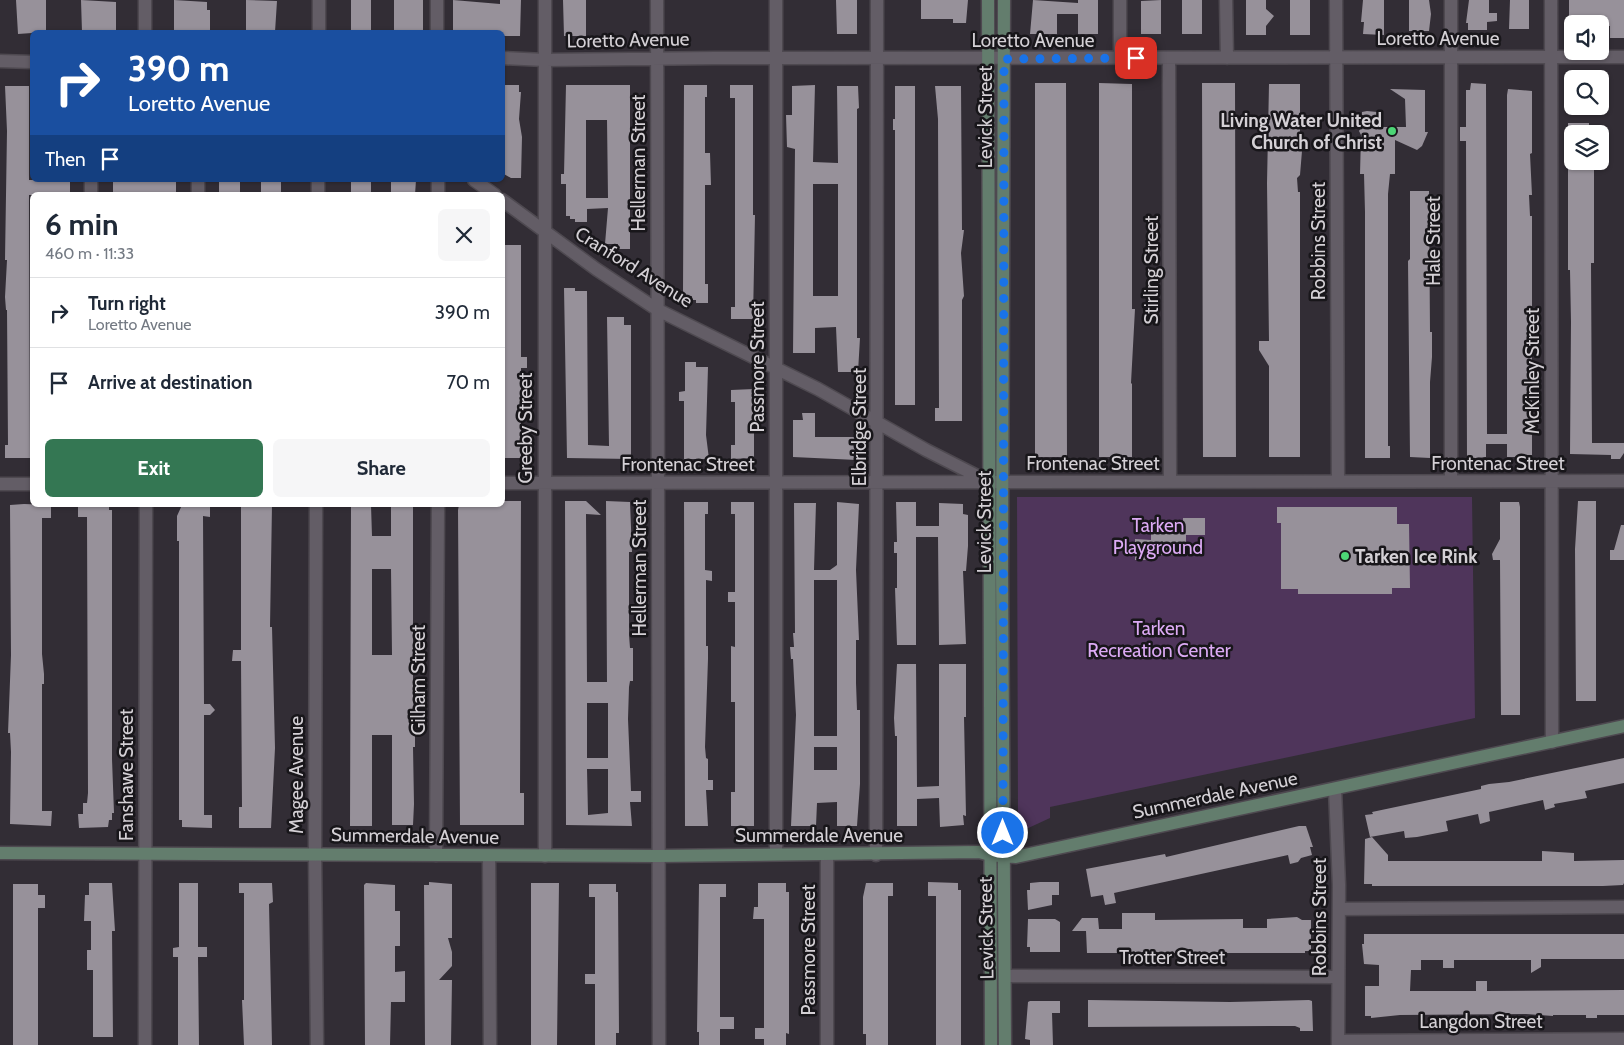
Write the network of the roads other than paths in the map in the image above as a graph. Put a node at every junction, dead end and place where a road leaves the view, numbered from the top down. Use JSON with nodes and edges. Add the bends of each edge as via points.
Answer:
{"nodes":[{"id":1,"x":145,"y":0,"type":"edge"},
{"id":2,"x":319,"y":0,"type":"edge"},
{"id":3,"x":437,"y":0,"type":"edge"},
{"id":4,"x":544,"y":0,"type":"edge"},
{"id":5,"x":656,"y":0,"type":"edge"},
{"id":6,"x":776,"y":0,"type":"edge"},
{"id":7,"x":877,"y":0,"type":"edge"},
{"id":8,"x":988,"y":0,"type":"edge"},
{"id":9,"x":1004,"y":0,"type":"edge"},
{"id":10,"x":1120,"y":0,"type":"edge"},
{"id":11,"x":1226,"y":0,"type":"edge"},
{"id":12,"x":1336,"y":0,"type":"edge"},
{"id":13,"x":1451,"y":0,"type":"edge"},
{"id":14,"x":1551,"y":0,"type":"edge"},
{"id":15,"x":145,"y":30,"type":"edge"},
{"id":16,"x":319,"y":30,"type":"edge"},
{"id":17,"x":437,"y":30,"type":"edge"},
{"id":18,"x":1451,"y":56,"type":"junction"},
{"id":19,"x":1552,"y":56,"type":"junction"},
{"id":20,"x":1624,"y":57,"type":"edge"},
{"id":21,"x":505,"y":58,"type":"edge"},
{"id":22,"x":776,"y":58,"type":"junction"},
{"id":23,"x":1120,"y":58,"type":"junction"},
{"id":24,"x":1169,"y":58,"type":"junction"},
{"id":25,"x":1227,"y":58,"type":"junction"},
{"id":26,"x":1336,"y":58,"type":"junction"},
{"id":27,"x":656,"y":59,"type":"junction"},
{"id":28,"x":878,"y":59,"type":"junction"},
{"id":29,"x":989,"y":59,"type":"junction"},
{"id":30,"x":1004,"y":59,"type":"junction"},
{"id":31,"x":0,"y":60,"type":"edge"},
{"id":32,"x":545,"y":60,"type":"junction"},
{"id":33,"x":30,"y":62,"type":"edge"},
{"id":34,"x":477,"y":182,"type":"edge"},
{"id":35,"x":491,"y":192,"type":"edge"},
{"id":36,"x":505,"y":202,"type":"edge"},
{"id":37,"x":546,"y":232,"type":"junction"},
{"id":38,"x":989,"y":268,"type":"junction"},
{"id":39,"x":1003,"y":269,"type":"junction"},
{"id":40,"x":658,"y":310,"type":"junction"},
{"id":41,"x":776,"y":368,"type":"junction"},
{"id":42,"x":878,"y":422,"type":"junction"},
{"id":43,"x":1451,"y":481,"type":"junction"},
{"id":44,"x":1550,"y":481,"type":"junction"},
{"id":45,"x":1624,"y":481,"type":"edge"},
{"id":46,"x":776,"y":482,"type":"junction"},
{"id":47,"x":877,"y":482,"type":"junction"},
{"id":48,"x":996,"y":482,"type":"junction"},
{"id":49,"x":1170,"y":482,"type":"junction"},
{"id":50,"x":1338,"y":482,"type":"junction"},
{"id":51,"x":505,"y":483,"type":"edge"},
{"id":52,"x":543,"y":483,"type":"junction"},
{"id":53,"x":657,"y":483,"type":"junction"},
{"id":54,"x":0,"y":484,"type":"edge"},
{"id":55,"x":30,"y":484,"type":"edge"},
{"id":56,"x":146,"y":507,"type":"edge"},
{"id":57,"x":316,"y":507,"type":"edge"},
{"id":58,"x":438,"y":507,"type":"edge"},
{"id":59,"x":1624,"y":726,"type":"edge"},
{"id":60,"x":1552,"y":742,"type":"junction"},
{"id":61,"x":1335,"y":789,"type":"junction"},
{"id":62,"x":0,"y":854,"type":"edge"},
{"id":63,"x":144,"y":854,"type":"junction"},
{"id":64,"x":315,"y":854,"type":"junction"},
{"id":65,"x":776,"y":854,"type":"junction"},
{"id":66,"x":436,"y":855,"type":"junction"},
{"id":67,"x":827,"y":855,"type":"junction"},
{"id":68,"x":876,"y":855,"type":"junction"},
{"id":69,"x":990,"y":855,"type":"junction"},
{"id":70,"x":489,"y":856,"type":"junction"},
{"id":71,"x":545,"y":856,"type":"junction"},
{"id":72,"x":658,"y":856,"type":"junction"},
{"id":73,"x":1004,"y":856,"type":"junction"},
{"id":74,"x":1624,"y":907,"type":"edge"},
{"id":75,"x":1339,"y":909,"type":"junction"},
{"id":76,"x":1006,"y":976,"type":"junction"},
{"id":77,"x":1337,"y":977,"type":"junction"},
{"id":78,"x":1624,"y":1039,"type":"edge"},
{"id":79,"x":1338,"y":1043,"type":"edge"},
{"id":80,"x":144,"y":1045,"type":"edge"},
{"id":81,"x":317,"y":1045,"type":"edge"},
{"id":82,"x":490,"y":1045,"type":"edge"},
{"id":83,"x":659,"y":1045,"type":"edge"},
{"id":84,"x":827,"y":1045,"type":"edge"},
{"id":85,"x":990,"y":1045,"type":"edge"},
{"id":86,"x":1005,"y":1045,"type":"edge"}],
"edges":[{"from":1,"to":15,"type":"street"},
{"from":2,"to":16,"type":"street"},
{"from":3,"to":17,"type":"street"},
{"from":4,"to":32,"type":"street","name":"Greeby Street"},
{"from":5,"to":27,"type":"street","name":"Hellerman Street"},
{"from":6,"to":22,"type":"street","name":"Passmore Street"},
{"from":7,"to":28,"type":"street","name":"Elbridge Street"},
{"from":8,"to":29,"type":"main road","name":"Levick Street"},
{"from":9,"to":30,"type":"main road","name":"Levick Street"},
{"from":10,"to":23,"type":"street"},
{"from":11,"to":25,"type":"street"},
{"from":12,"to":26,"type":"street","name":"Robbins Street"},
{"from":13,"to":18,"type":"street","name":"Hale Street"},
{"from":14,"to":19,"type":"street","name":"McKinley Street"},
{"from":18,"to":19,"type":"street","name":"Loretto Avenue"},
{"from":18,"to":26,"type":"street","name":"Loretto Avenue"},
{"from":18,"to":43,"type":"street","name":"Hale Street"},
{"from":19,"to":20,"type":"street","name":"Loretto Avenue"},
{"from":19,"to":44,"type":"street","name":"McKinley Street"},
{"from":21,"to":32,"type":"street","name":"Loretto Avenue"},
{"from":22,"to":27,"type":"street","name":"Loretto Avenue"},
{"from":22,"to":28,"type":"street","name":"Loretto Avenue"},
{"from":22,"to":41,"type":"street","name":"Passmore Street"},
{"from":23,"to":24,"type":"street","name":"Loretto Avenue"},
{"from":23,"to":30,"type":"street","name":"Loretto Avenue"},
{"from":24,"to":25,"type":"street","name":"Loretto Avenue"},
{"from":24,"to":49,"type":"street","name":"Stirling Street"},
{"from":25,"to":26,"type":"street","name":"Loretto Avenue"},
{"from":26,"to":50,"type":"street","name":"Robbins Street"},
{"from":27,"to":32,"type":"street","name":"Loretto Avenue"},
{"from":27,"to":40,"type":"street","name":"Hellerman Street"},
{"from":28,"to":29,"type":"street","name":"Loretto Avenue"},
{"from":28,"to":42,"type":"street","name":"Elbridge Street"},
{"from":29,"to":30,"type":"street","name":"Loretto Avenue"},
{"from":29,"to":38,"type":"main road","name":"Levick Street"},
{"from":30,"to":39,"type":"main road","name":"Levick Street"},
{"from":31,"to":33,"type":"street"},
{"from":32,"to":37,"type":"street","name":"Greeby Street"},
{"from":34,"to":35,"type":"street"},
{"from":36,"to":37,"type":"street","name":"Cranford Avenue"},
{"from":37,"to":40,"type":"street","name":"Cranford Avenue"},
{"from":37,"to":52,"type":"street","name":"Greeby Street"},
{"from":38,"to":39,"type":"main road"},
{"from":38,"to":48,"type":"main road","name":"Levick Street"},
{"from":39,"to":48,"type":"main road","name":"Levick Street"},
{"from":40,"to":41,"type":"street","name":"Cranford Avenue"},
{"from":40,"to":53,"type":"street","name":"Hellerman Street"},
{"from":41,"to":42,"type":"street","name":"Cranford Avenue"},
{"from":41,"to":46,"type":"street","name":"Passmore Street"},
{"from":42,"to":47,"type":"street","name":"Elbridge Street"},
{"from":42,"to":48,"type":"street","name":"Cranford Avenue"},
{"from":43,"to":44,"type":"street","name":"Frontenac Street"},
{"from":43,"to":50,"type":"street","name":"Frontenac Street"},
{"from":44,"to":45,"type":"street","name":"Frontenac Street"},
{"from":44,"to":60,"type":"street","name":"McKinley Street"},
{"from":46,"to":47,"type":"street","name":"Frontenac Street"},
{"from":46,"to":53,"type":"street","name":"Frontenac Street"},
{"from":46,"to":65,"type":"street","name":"Passmore Street"},
{"from":47,"to":48,"type":"street","name":"Frontenac Street"},
{"from":47,"to":68,"type":"street","name":"Elbridge Street"},
{"from":48,"to":49,"type":"street","name":"Frontenac Street"},
{"from":48,"to":69,"type":"main road","name":"Levick Street"},
{"from":48,"to":73,"type":"main road","name":"Levick Street"},
{"from":49,"to":50,"type":"street","name":"Frontenac Street"},
{"from":51,"to":52,"type":"street","name":"Frontenac Street"},
{"from":52,"to":53,"type":"street","name":"Frontenac Street"},
{"from":52,"to":71,"type":"street","name":"Greeby Street"},
{"from":53,"to":72,"type":"street","name":"Hellerman Street"},
{"from":54,"to":55,"type":"street"},
{"from":56,"to":63,"type":"street","name":"Fanshawe Street"},
{"from":57,"to":64,"type":"street","name":"Magee Avenue"},
{"from":58,"to":66,"type":"street","name":"Gilham Street"},
{"from":59,"to":60,"type":"main road","name":"Summerdale Avenue"},
{"from":60,"to":61,"type":"main road","name":"Summerdale Avenue"},
{"from":61,"to":73,"type":"main road","name":"Summerdale Avenue","via":[[1016,857]]},
{"from":61,"to":75,"type":"street","name":"Robbins Street"},
{"from":62,"to":63,"type":"main road","name":"Summerdale Avenue"},
{"from":63,"to":64,"type":"main road","name":"Summerdale Avenue"},
{"from":63,"to":80,"type":"street","name":"Fanshawe Street"},
{"from":64,"to":66,"type":"main road","name":"Summerdale Avenue"},
{"from":64,"to":81,"type":"street","name":"Magee Avenue"},
{"from":65,"to":67,"type":"main road","name":"Summerdale Avenue"},
{"from":65,"to":72,"type":"main road","name":"Summerdale Avenue"},
{"from":66,"to":70,"type":"main road","name":"Summerdale Avenue"},
{"from":67,"to":68,"type":"main road","name":"Summerdale Avenue"},
{"from":67,"to":84,"type":"street","name":"Passmore Street"},
{"from":68,"to":69,"type":"main road","name":"Summerdale Avenue","via":[[979,852]]},
{"from":69,"to":73,"type":"main road","name":"Summerdale Avenue"},
{"from":69,"to":85,"type":"main road","name":"Levick Street"},
{"from":70,"to":71,"type":"main road","name":"Summerdale Avenue"},
{"from":70,"to":82,"type":"street"},
{"from":71,"to":72,"type":"main road","name":"Summerdale Avenue"},
{"from":72,"to":83,"type":"street","name":"Hellerman Street"},
{"from":73,"to":76,"type":"main road","name":"Levick Street"},
{"from":74,"to":75,"type":"street"},
{"from":75,"to":77,"type":"street","name":"Robbins Street"},
{"from":76,"to":77,"type":"street","name":"Trotter Street"},
{"from":76,"to":86,"type":"main road","name":"Levick Street"},
{"from":77,"to":79,"type":"street","name":"Robbins Street"},
{"from":78,"to":79,"type":"street","name":"Langdon Street"}]}
